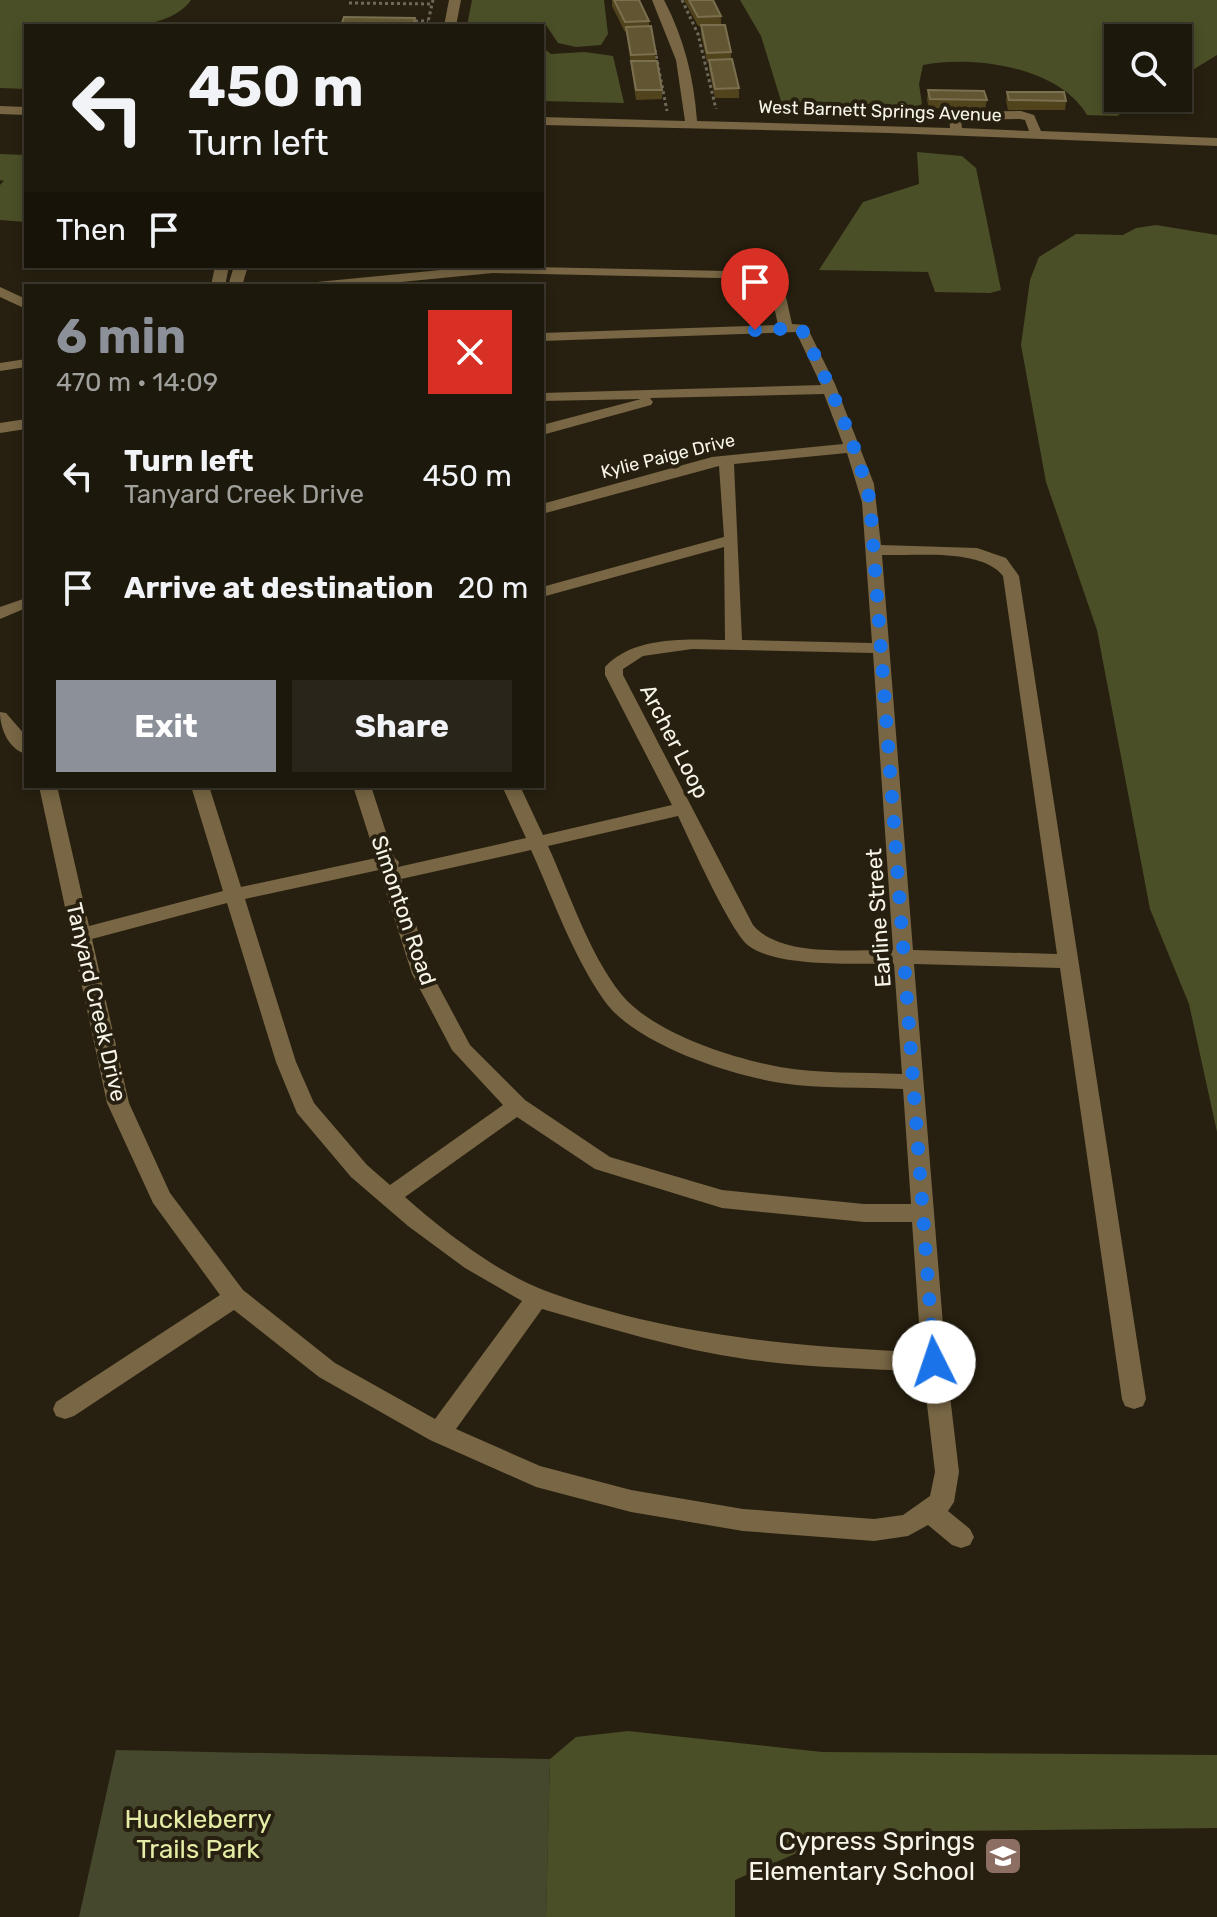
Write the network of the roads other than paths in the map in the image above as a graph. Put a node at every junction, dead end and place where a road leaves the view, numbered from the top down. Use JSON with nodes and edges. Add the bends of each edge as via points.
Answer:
{"nodes":[{"id":1,"x":455,"y":0,"type":"edge"},
{"id":2,"x":658,"y":0,"type":"edge"},
{"id":3,"x":450,"y":24,"type":"edge"},
{"id":4,"x":0,"y":110,"type":"edge"},
{"id":5,"x":24,"y":111,"type":"edge"},
{"id":6,"x":544,"y":121,"type":"edge"},
{"id":7,"x":691,"y":124,"type":"junction"},
{"id":8,"x":1217,"y":142,"type":"edge"},
{"id":9,"x":493,"y":269,"type":"junction"},
{"id":10,"x":338,"y":284,"type":"edge"},
{"id":11,"x":495,"y":284,"type":"edge"},
{"id":12,"x":0,"y":291,"type":"edge"},
{"id":13,"x":24,"y":304,"type":"edge"},
{"id":14,"x":794,"y":329,"type":"junction"},
{"id":15,"x":544,"y":337,"type":"edge"},
{"id":16,"x":24,"y":363,"type":"edge"},
{"id":17,"x":0,"y":367,"type":"edge"},
{"id":18,"x":830,"y":389,"type":"junction"},
{"id":19,"x":658,"y":394,"type":"junction"},
{"id":20,"x":544,"y":397,"type":"edge"},
{"id":21,"x":24,"y":424,"type":"edge"},
{"id":22,"x":0,"y":428,"type":"edge"},
{"id":23,"x":544,"y":429,"type":"edge"},
{"id":24,"x":852,"y":448,"type":"junction"},
{"id":25,"x":726,"y":460,"type":"junction"},
{"id":26,"x":544,"y":508,"type":"edge"},
{"id":27,"x":732,"y":540,"type":"junction"},
{"id":28,"x":874,"y":550,"type":"junction"},
{"id":29,"x":544,"y":591,"type":"edge"},
{"id":30,"x":734,"y":644,"type":"junction"},
{"id":31,"x":882,"y":648,"type":"junction"},
{"id":32,"x":0,"y":717,"type":"edge"},
{"id":33,"x":24,"y":746,"type":"edge"},
{"id":34,"x":48,"y":788,"type":"edge"},
{"id":35,"x":201,"y":788,"type":"edge"},
{"id":36,"x":363,"y":788,"type":"edge"},
{"id":37,"x":512,"y":788,"type":"edge"},
{"id":38,"x":683,"y":809,"type":"junction"},
{"id":39,"x":536,"y":842,"type":"junction"},
{"id":40,"x":390,"y":869,"type":"junction"},
{"id":41,"x":233,"y":895,"type":"junction"},
{"id":42,"x":81,"y":935,"type":"junction"},
{"id":43,"x":905,"y":957,"type":"junction"},
{"id":44,"x":1069,"y":961,"type":"junction"},
{"id":45,"x":914,"y":1082,"type":"junction"},
{"id":46,"x":517,"y":1106,"type":"junction"},
{"id":47,"x":389,"y":1197,"type":"junction"},
{"id":48,"x":923,"y":1213,"type":"junction"},
{"id":49,"x":235,"y":1297,"type":"junction"},
{"id":50,"x":537,"y":1298,"type":"junction"},
{"id":51,"x":934,"y":1362,"type":"junction"},
{"id":52,"x":1134,"y":1399,"type":"dead end"},
{"id":53,"x":65,"y":1409,"type":"dead end"},
{"id":54,"x":439,"y":1433,"type":"junction"},
{"id":55,"x":929,"y":1510,"type":"junction"},
{"id":56,"x":961,"y":1537,"type":"dead end"}],
"edges":[{"from":1,"to":3,"type":"street"},
{"from":2,"to":7,"type":"street","via":[[675,35]]},
{"from":4,"to":5,"type":"street"},
{"from":6,"to":7,"type":"street","name":"West Barnett Springs Avenue"},
{"from":7,"to":8,"type":"street","name":"West Barnett Springs Avenue"},
{"from":9,"to":10,"type":"street"},
{"from":9,"to":11,"type":"street"},
{"from":9,"to":14,"type":"street","name":"Earline Street","via":[[767,275]]},
{"from":12,"to":13,"type":"street"},
{"from":14,"to":15,"type":"street"},
{"from":14,"to":18,"type":"street","name":"Earline Street"},
{"from":16,"to":17,"type":"street"},
{"from":18,"to":19,"type":"street"},
{"from":18,"to":24,"type":"street","name":"Earline Street"},
{"from":19,"to":20,"type":"street"},
{"from":19,"to":23,"type":"street","via":[[653,400]]},
{"from":21,"to":22,"type":"street"},
{"from":24,"to":25,"type":"street","name":"Kylie Paige Drive"},
{"from":24,"to":28,"type":"street","name":"Earline Street","via":[[870,502]]},
{"from":25,"to":26,"type":"street","name":"Kylie Paige Drive"},
{"from":25,"to":27,"type":"street"},
{"from":27,"to":29,"type":"street"},
{"from":27,"to":30,"type":"street"},
{"from":28,"to":31,"type":"street","name":"Earline Street"},
{"from":28,"to":44,"type":"street","via":[[977,553],[1000,561],[1011,576]]},
{"from":30,"to":31,"type":"street","name":"Archer Loop"},
{"from":30,"to":38,"type":"street","name":"Archer Loop","via":[[638,651],[614,667]]},
{"from":31,"to":43,"type":"street","name":"Earline Street"},
{"from":32,"to":33,"type":"street"},
{"from":34,"to":42,"type":"street","name":"Tanyard Creek Drive"},
{"from":35,"to":41,"type":"street"},
{"from":36,"to":40,"type":"street","name":"Simonton Road"},
{"from":37,"to":39,"type":"street"},
{"from":38,"to":39,"type":"street"},
{"from":38,"to":43,"type":"street","name":"Archer Loop","via":[[756,942],[789,954]]},
{"from":39,"to":40,"type":"street"},
{"from":39,"to":45,"type":"street","via":[[590,959],[615,1000],[651,1030],[714,1057],[781,1075]]},
{"from":40,"to":41,"type":"street"},
{"from":40,"to":46,"type":"street","name":"Simonton Road","via":[[422,974],[462,1050]]},
{"from":41,"to":42,"type":"street"},
{"from":41,"to":47,"type":"street","via":[[305,1107],[359,1171]]},
{"from":42,"to":49,"type":"street","name":"Tanyard Creek Drive","via":[[118,1103],[161,1197]]},
{"from":43,"to":44,"type":"street","name":"Archer Loop"},
{"from":43,"to":45,"type":"street","name":"Earline Street"},
{"from":44,"to":52,"type":"street"},
{"from":45,"to":48,"type":"street","name":"Earline Street"},
{"from":46,"to":47,"type":"street"},
{"from":46,"to":48,"type":"street","name":"Simonton Road","via":[[603,1163],[722,1199],[864,1213]]},
{"from":47,"to":50,"type":"street","via":[[473,1262]]},
{"from":48,"to":51,"type":"street","name":"Earline Street"},
{"from":49,"to":53,"type":"street"},
{"from":49,"to":54,"type":"street","name":"Tanyard Creek Drive","via":[[327,1370]]},
{"from":50,"to":51,"type":"street","via":[[662,1333],[744,1349]]},
{"from":50,"to":54,"type":"street"},
{"from":51,"to":55,"type":"street","name":"Earline Street","via":[[947,1472],[941,1502]]},
{"from":54,"to":55,"type":"street","name":"Tanyard Creek Drive","via":[[536,1476],[631,1501],[743,1520],[874,1530],[908,1525]]},
{"from":55,"to":56,"type":"street"}]}
